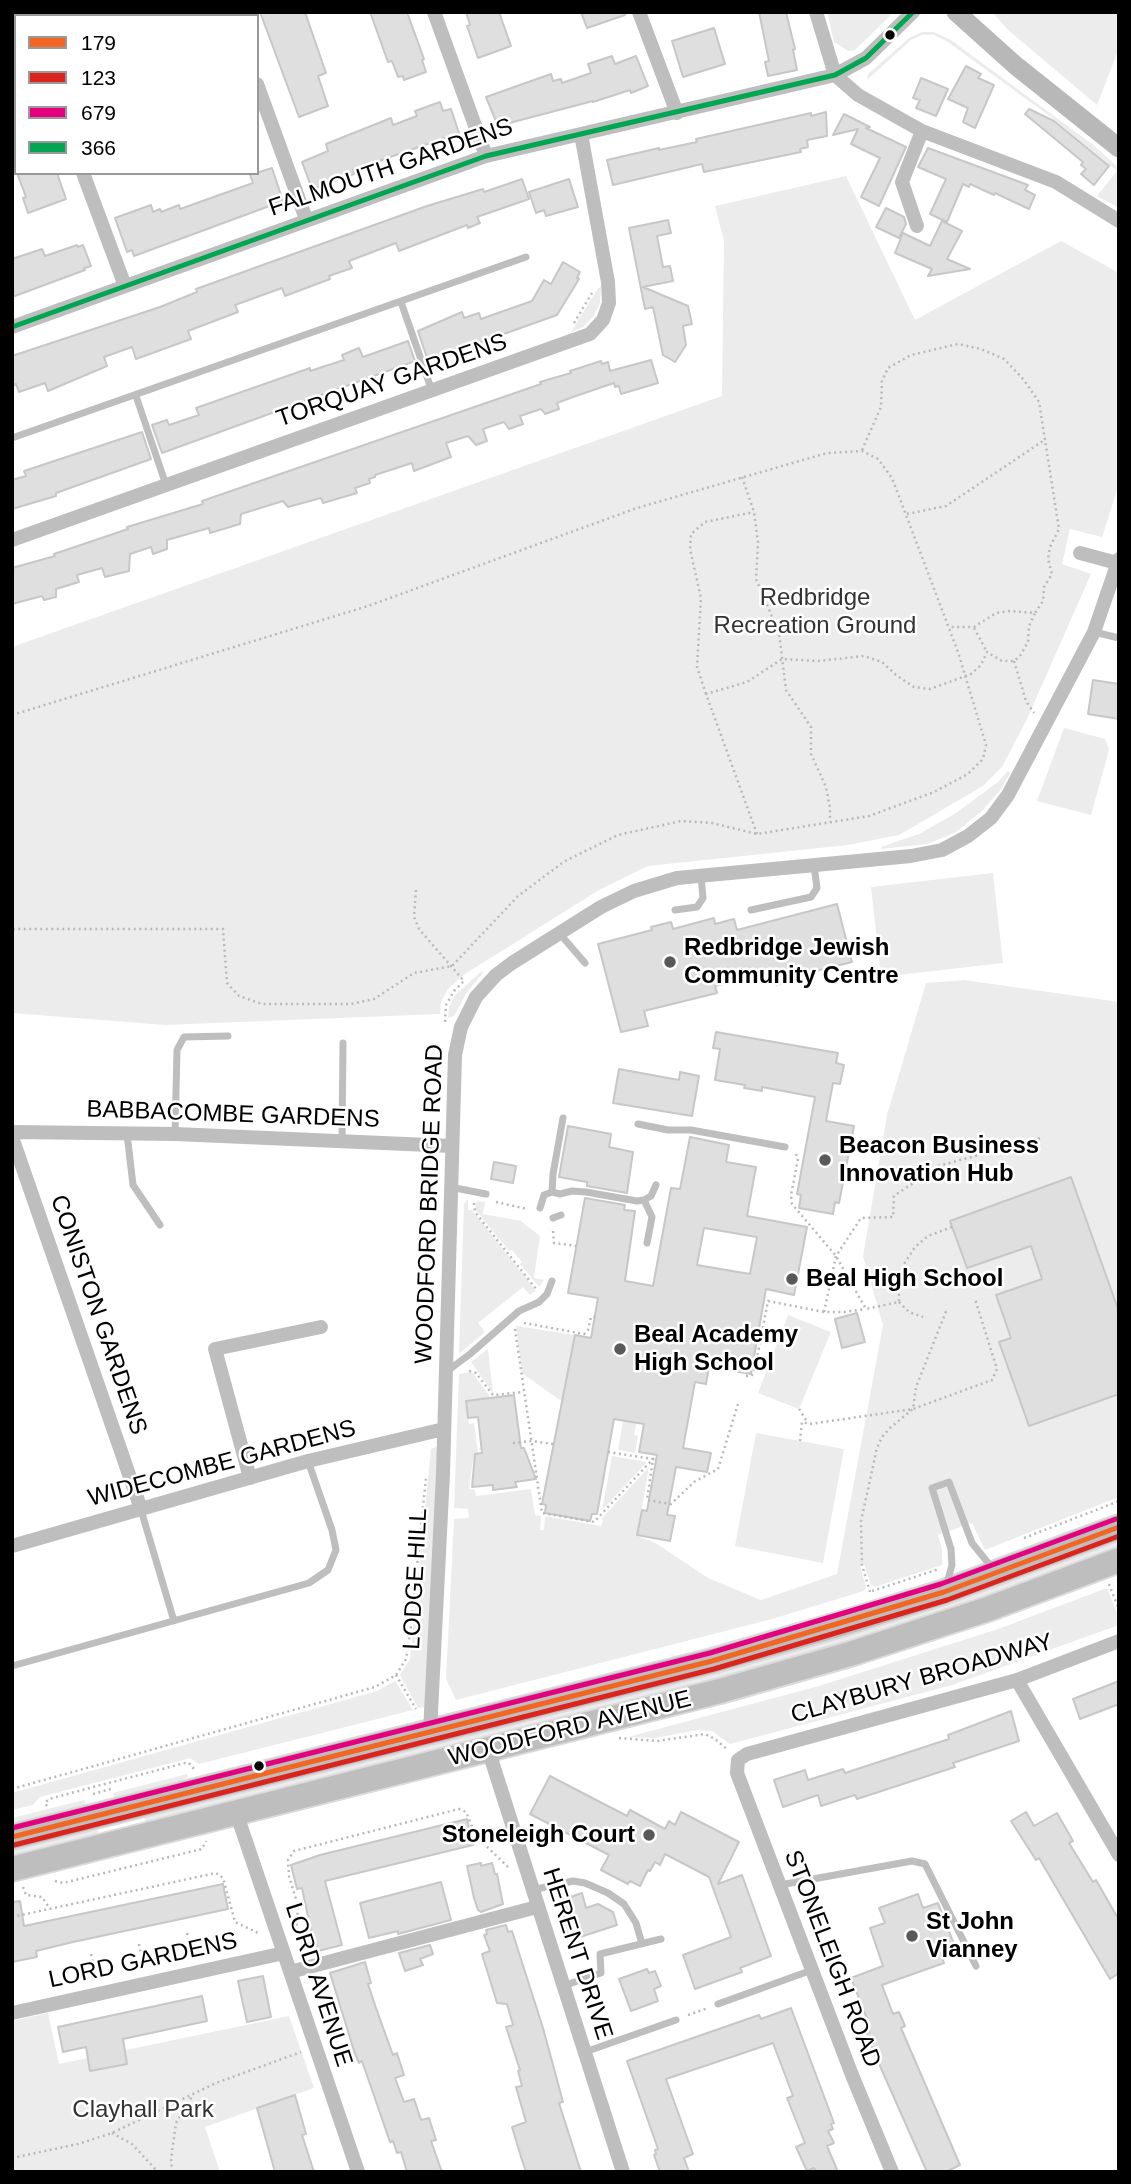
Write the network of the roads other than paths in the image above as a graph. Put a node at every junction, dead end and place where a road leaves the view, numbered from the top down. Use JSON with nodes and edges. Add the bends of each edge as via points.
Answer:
{"nodes":[{"id":1,"x":435,"y":12,"type":"edge"},
{"id":2,"x":639,"y":12,"type":"edge"},
{"id":3,"x":816,"y":12,"type":"edge"},
{"id":4,"x":913,"y":12,"type":"edge"},
{"id":5,"x":956,"y":12,"type":"edge"},
{"id":6,"x":835,"y":75,"type":"junction"},
{"id":7,"x":259,"y":90,"type":"edge"},
{"id":8,"x":677,"y":113,"type":"junction"},
{"id":9,"x":922,"y":131,"type":"junction"},
{"id":10,"x":581,"y":134,"type":"junction"},
{"id":11,"x":1119,"y":148,"type":"edge"},
{"id":12,"x":486,"y":156,"type":"junction"},
{"id":13,"x":84,"y":175,"type":"edge"},
{"id":14,"x":306,"y":219,"type":"junction"},
{"id":15,"x":1119,"y":221,"type":"edge"},
{"id":16,"x":917,"y":226,"type":"dead end"},
{"id":17,"x":526,"y":257,"type":"dead end"},
{"id":18,"x":125,"y":286,"type":"junction"},
{"id":19,"x":401,"y":302,"type":"junction"},
{"id":20,"x":12,"y":327,"type":"edge"},
{"id":21,"x":432,"y":392,"type":"junction"},
{"id":22,"x":136,"y":396,"type":"junction"},
{"id":23,"x":12,"y":438,"type":"edge"},
{"id":24,"x":166,"y":485,"type":"junction"},
{"id":25,"x":12,"y":540,"type":"edge"},
{"id":26,"x":1080,"y":553,"type":"dead end"},
{"id":27,"x":1118,"y":561,"type":"edge"},
{"id":28,"x":1094,"y":632,"type":"junction"},
{"id":29,"x":1119,"y":638,"type":"edge"},
{"id":30,"x":814,"y":865,"type":"junction"},
{"id":31,"x":701,"y":876,"type":"junction"},
{"id":32,"x":676,"y":910,"type":"dead end"},
{"id":33,"x":751,"y":910,"type":"dead end"},
{"id":34,"x":560,"y":933,"type":"junction"},
{"id":35,"x":585,"y":963,"type":"dead end"},
{"id":36,"x":228,"y":1036,"type":"dead end"},
{"id":37,"x":343,"y":1043,"type":"dead end"},
{"id":38,"x":564,"y":1118,"type":"dead end"},
{"id":39,"x":639,"y":1124,"type":"dead end"},
{"id":40,"x":12,"y":1134,"type":"edge"},
{"id":41,"x":127,"y":1134,"type":"junction"},
{"id":42,"x":175,"y":1134,"type":"junction"},
{"id":43,"x":342,"y":1141,"type":"junction"},
{"id":44,"x":452,"y":1146,"type":"junction"},
{"id":45,"x":785,"y":1147,"type":"road end"},
{"id":46,"x":656,"y":1185,"type":"dead end"},
{"id":47,"x":450,"y":1191,"type":"junction"},
{"id":48,"x":556,"y":1193,"type":"junction"},
{"id":49,"x":486,"y":1194,"type":"dead end"},
{"id":50,"x":645,"y":1200,"type":"junction"},
{"id":51,"x":540,"y":1208,"type":"dead end"},
{"id":52,"x":160,"y":1225,"type":"dead end"},
{"id":53,"x":647,"y":1244,"type":"dead end"},
{"id":54,"x":552,"y":1281,"type":"dead end"},
{"id":55,"x":321,"y":1327,"type":"dead end"},
{"id":56,"x":451,"y":1369,"type":"junction"},
{"id":57,"x":444,"y":1429,"type":"junction"},
{"id":58,"x":309,"y":1461,"type":"junction"},
{"id":59,"x":250,"y":1478,"type":"junction"},
{"id":60,"x":141,"y":1509,"type":"junction"},
{"id":61,"x":1119,"y":1527,"type":"edge"},
{"id":62,"x":12,"y":1546,"type":"edge"},
{"id":63,"x":1119,"y":1560,"type":"edge"},
{"id":64,"x":1003,"y":1571,"type":"junction"},
{"id":65,"x":943,"y":1580,"type":"junction"},
{"id":66,"x":174,"y":1621,"type":"junction"},
{"id":67,"x":1119,"y":1641,"type":"edge"},
{"id":68,"x":12,"y":1666,"type":"edge"},
{"id":69,"x":1017,"y":1680,"type":"junction"},
{"id":70,"x":427,"y":1718,"type":"junction"},
{"id":71,"x":488,"y":1749,"type":"junction"},
{"id":72,"x":738,"y":1760,"type":"joint"},
{"id":73,"x":236,"y":1812,"type":"junction"},
{"id":74,"x":12,"y":1837,"type":"edge"},
{"id":75,"x":1119,"y":1855,"type":"edge"},
{"id":76,"x":18,"y":1878,"type":"edge"},
{"id":77,"x":780,"y":1885,"type":"junction"},
{"id":78,"x":532,"y":1890,"type":"junction"},
{"id":79,"x":537,"y":1908,"type":"junction"},
{"id":80,"x":662,"y":1939,"type":"dead end"},
{"id":81,"x":642,"y":1944,"type":"junction"},
{"id":82,"x":284,"y":1953,"type":"junction"},
{"id":83,"x":976,"y":1966,"type":"dead end"},
{"id":84,"x":813,"y":1970,"type":"junction"},
{"id":85,"x":290,"y":1972,"type":"junction"},
{"id":86,"x":563,"y":1986,"type":"junction"},
{"id":87,"x":718,"y":2004,"type":"dead end"},
{"id":88,"x":12,"y":2013,"type":"edge"},
{"id":89,"x":680,"y":2018,"type":"road end"},
{"id":90,"x":584,"y":2053,"type":"junction"},
{"id":91,"x":358,"y":2172,"type":"edge"},
{"id":92,"x":623,"y":2172,"type":"edge"},
{"id":93,"x":892,"y":2172,"type":"edge"}],
"edges":[{"from":1,"to":12,"type":"street"},
{"from":2,"to":8,"type":"street"},
{"from":3,"to":6,"type":"street"},
{"from":4,"to":6,"type":"street","name":"FALMOUTH GARDENS","via":[[866,58]]},
{"from":5,"to":11,"type":"street"},
{"from":6,"to":8,"type":"street","name":"FALMOUTH GARDENS"},
{"from":6,"to":9,"type":"street","via":[[858,95]]},
{"from":7,"to":14,"type":"street"},
{"from":8,"to":10,"type":"street","name":"FALMOUTH GARDENS"},
{"from":9,"to":15,"type":"street","via":[[1056,182]]},
{"from":9,"to":16,"type":"street","via":[[902,182]]},
{"from":10,"to":12,"type":"street","name":"FALMOUTH GARDENS"},
{"from":10,"to":21,"type":"street","name":"TORQUAY GARDENS","via":[[608,282],[609,303],[603,320],[590,334]]},
{"from":12,"to":14,"type":"street","name":"FALMOUTH GARDENS"},
{"from":13,"to":18,"type":"street"},
{"from":14,"to":18,"type":"street","name":"FALMOUTH GARDENS"},
{"from":17,"to":19,"type":"lane"},
{"from":18,"to":20,"type":"street","name":"FALMOUTH GARDENS"},
{"from":19,"to":21,"type":"lane"},
{"from":19,"to":22,"type":"lane"},
{"from":21,"to":24,"type":"street","name":"TORQUAY GARDENS"},
{"from":22,"to":23,"type":"lane"},
{"from":22,"to":24,"type":"lane"},
{"from":24,"to":25,"type":"street","name":"TORQUAY GARDENS"},
{"from":26,"to":27,"type":"street"},
{"from":27,"to":28,"type":"street","name":"WOODFORD BRIDGE ROAD"},
{"from":28,"to":29,"type":"lane"},
{"from":28,"to":30,"type":"street","name":"WOODFORD BRIDGE ROAD","via":[[1008,795],[991,818],[942,850]]},
{"from":30,"to":31,"type":"street","name":"WOODFORD BRIDGE ROAD"},
{"from":30,"to":33,"type":"lane","via":[[817,888],[811,897]]},
{"from":31,"to":32,"type":"lane","via":[[703,898],[697,907]]},
{"from":31,"to":34,"type":"street","name":"WOODFORD BRIDGE ROAD","via":[[634,891]]},
{"from":34,"to":35,"type":"lane"},
{"from":34,"to":44,"type":"street","name":"WOODFORD BRIDGE ROAD","via":[[496,975],[476,998],[461,1027],[455,1055]]},
{"from":36,"to":42,"type":"lane","via":[[184,1037],[177,1050]]},
{"from":37,"to":43,"type":"lane"},
{"from":38,"to":48,"type":"lane","via":[[553,1174]]},
{"from":39,"to":45,"type":"lane"},
{"from":40,"to":41,"type":"street","name":"BABBACOMBE GARDENS"},
{"from":40,"to":60,"type":"street","name":"CONISTON GARDENS"},
{"from":41,"to":42,"type":"street","name":"BABBACOMBE GARDENS"},
{"from":41,"to":52,"type":"lane","via":[[133,1185]]},
{"from":42,"to":43,"type":"street","name":"BABBACOMBE GARDENS"},
{"from":43,"to":44,"type":"street","name":"BABBACOMBE GARDENS"},
{"from":44,"to":47,"type":"street","name":"WOODFORD BRIDGE ROAD"},
{"from":46,"to":50,"type":"lane"},
{"from":47,"to":49,"type":"lane"},
{"from":47,"to":56,"type":"street","name":"WOODFORD BRIDGE ROAD"},
{"from":48,"to":50,"type":"lane"},
{"from":48,"to":51,"type":"lane","via":[[544,1195]]},
{"from":50,"to":53,"type":"lane","via":[[652,1217]]},
{"from":54,"to":56,"type":"lane","via":[[544,1298],[519,1311]]},
{"from":55,"to":59,"type":"street","via":[[215,1349]]},
{"from":56,"to":57,"type":"street","name":"WOODFORD BRIDGE ROAD"},
{"from":57,"to":58,"type":"street","name":"WIDECOMBE GARDENS"},
{"from":57,"to":70,"type":"street","name":"LODGE HILL"},
{"from":58,"to":59,"type":"street","name":"WIDECOMBE GARDENS"},
{"from":58,"to":66,"type":"lane","via":[[336,1550],[328,1570],[309,1583]]},
{"from":59,"to":60,"type":"street","name":"WIDECOMBE GARDENS"},
{"from":60,"to":62,"type":"street","name":"WIDECOMBE GARDENS"},
{"from":60,"to":66,"type":"lane"},
{"from":61,"to":64,"type":"highway","name":"WOODFORD AVENUE"},
{"from":63,"to":71,"type":"highway","name":"WOODFORD AVENUE","via":[[850,1654]]},
{"from":64,"to":65,"type":"highway","name":"WOODFORD AVENUE"},
{"from":64,"to":65,"type":"lane","via":[[989,1564],[972,1542],[949,1482],[932,1488],[951,1549],[950,1576]]},
{"from":65,"to":70,"type":"highway","name":"WOODFORD AVENUE","via":[[841,1624],[712,1661]]},
{"from":66,"to":68,"type":"lane"},
{"from":67,"to":69,"type":"street","name":"CLAYBURY BROADWAY"},
{"from":69,"to":72,"type":"street","name":"CLAYBURY BROADWAY"},
{"from":69,"to":75,"type":"street"},
{"from":70,"to":74,"type":"highway","name":"WOODFORD AVENUE"},
{"from":71,"to":73,"type":"highway","name":"WOODFORD AVENUE"},
{"from":71,"to":78,"type":"street","name":"HERENT DRIVE"},
{"from":72,"to":77,"type":"street","name":"STONELEIGH ROAD","via":[[737,1773]]},
{"from":73,"to":76,"type":"highway","name":"WOODFORD AVENUE"},
{"from":73,"to":82,"type":"street","name":"LORD AVENUE"},
{"from":77,"to":83,"type":"lane","via":[[912,1861],[925,1864]]},
{"from":77,"to":84,"type":"street","name":"STONELEIGH ROAD"},
{"from":78,"to":79,"type":"street","name":"HERENT DRIVE"},
{"from":78,"to":81,"type":"lane","via":[[573,1881],[608,1893],[624,1904]]},
{"from":79,"to":85,"type":"street"},
{"from":79,"to":86,"type":"street","name":"HERENT DRIVE"},
{"from":80,"to":81,"type":"lane"},
{"from":81,"to":86,"type":"lane","via":[[600,1954],[601,1973]]},
{"from":82,"to":85,"type":"street","name":"LORD AVENUE"},
{"from":82,"to":88,"type":"street","name":"LORD GARDENS"},
{"from":84,"to":87,"type":"lane"},
{"from":84,"to":93,"type":"street","name":"STONELEIGH ROAD"},
{"from":85,"to":91,"type":"street","name":"LORD AVENUE"},
{"from":86,"to":90,"type":"street","name":"HERENT DRIVE"},
{"from":89,"to":90,"type":"lane"},
{"from":90,"to":92,"type":"street","name":"HERENT DRIVE"}]}
